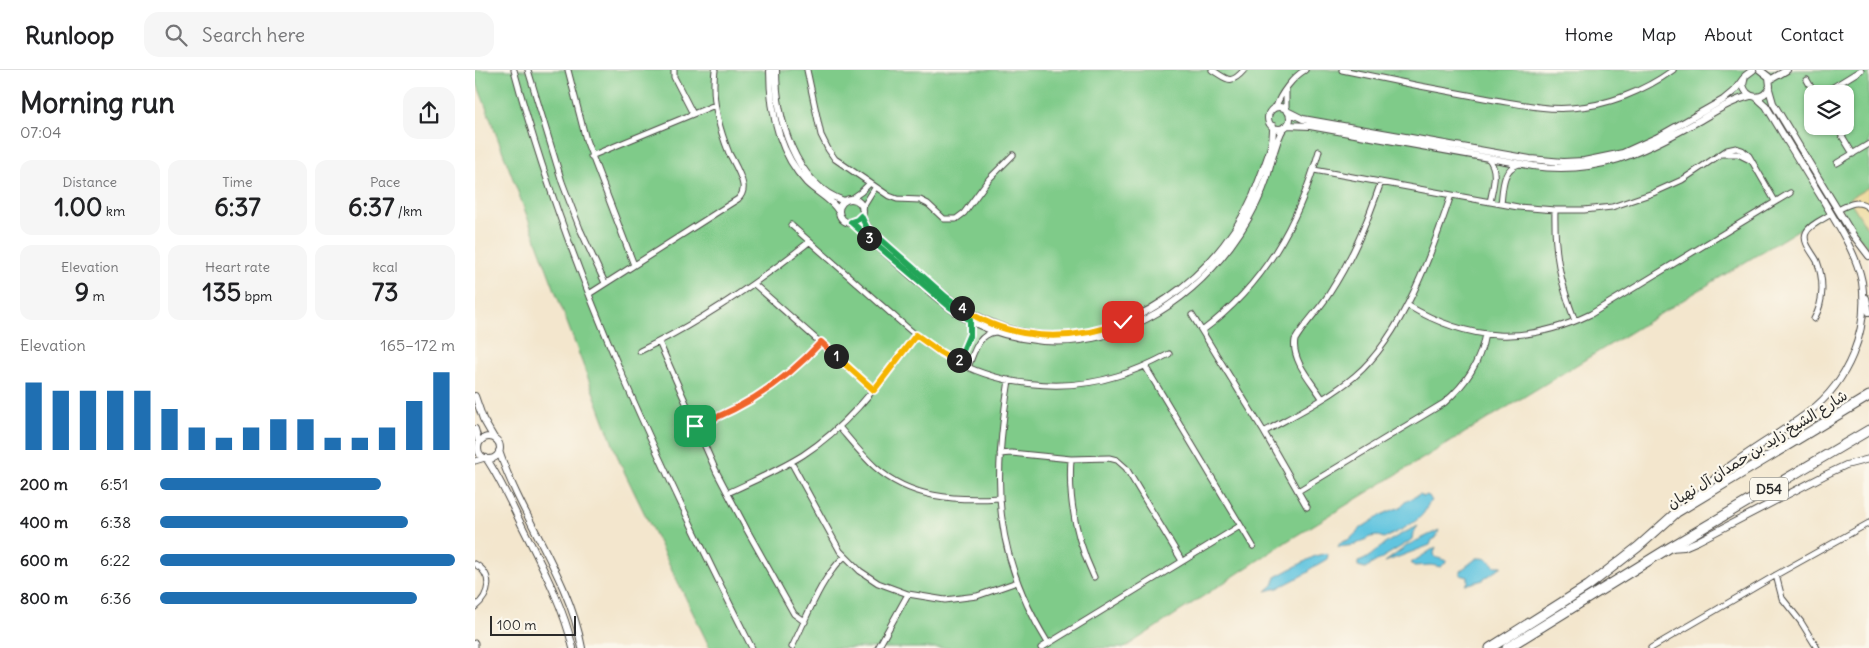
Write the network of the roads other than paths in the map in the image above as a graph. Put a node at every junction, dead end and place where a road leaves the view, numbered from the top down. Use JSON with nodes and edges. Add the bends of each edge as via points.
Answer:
{"nodes":[{"id":1,"x":513,"y":70,"type":"edge"},
{"id":2,"x":529,"y":70,"type":"edge"},
{"id":3,"x":568,"y":70,"type":"edge"},
{"id":4,"x":674,"y":70,"type":"edge"},
{"id":5,"x":715,"y":70,"type":"edge"},
{"id":6,"x":770,"y":70,"type":"edge"},
{"id":7,"x":776,"y":70,"type":"edge"},
{"id":8,"x":807,"y":70,"type":"edge"},
{"id":9,"x":1212,"y":70,"type":"edge"},
{"id":10,"x":1244,"y":70,"type":"edge"},
{"id":11,"x":1305,"y":70,"type":"edge"},
{"id":12,"x":1342,"y":70,"type":"edge"},
{"id":13,"x":1673,"y":70,"type":"edge"},
{"id":14,"x":1753,"y":70,"type":"edge"},
{"id":15,"x":1761,"y":70,"type":"edge"},
{"id":16,"x":1766,"y":70,"type":"edge"},
{"id":17,"x":1787,"y":70,"type":"edge"},
{"id":18,"x":1861,"y":70,"type":"edge"},
{"id":19,"x":1743,"y":75,"type":"edge"},
{"id":20,"x":1770,"y":80,"type":"junction"},
{"id":21,"x":1807,"y":80,"type":"dead end"},
{"id":22,"x":1810,"y":85,"type":"edge"},
{"id":23,"x":1837,"y":85,"type":"edge"},
{"id":24,"x":1287,"y":89,"type":"junction"},
{"id":25,"x":1769,"y":90,"type":"junction"},
{"id":26,"x":1753,"y":96,"type":"junction"},
{"id":27,"x":715,"y":105,"type":"junction"},
{"id":28,"x":1276,"y":107,"type":"junction"},
{"id":29,"x":1287,"y":111,"type":"junction"},
{"id":30,"x":693,"y":114,"type":"junction"},
{"id":31,"x":1273,"y":126,"type":"junction"},
{"id":32,"x":1285,"y":126,"type":"junction"},
{"id":33,"x":1841,"y":135,"type":"edge"},
{"id":34,"x":1869,"y":144,"type":"edge"},
{"id":35,"x":1319,"y":151,"type":"dead end"},
{"id":36,"x":1853,"y":154,"type":"junction"},
{"id":37,"x":1013,"y":155,"type":"dead end"},
{"id":38,"x":591,"y":156,"type":"junction"},
{"id":39,"x":1488,"y":158,"type":"junction"},
{"id":40,"x":1837,"y":163,"type":"dead end"},
{"id":41,"x":1519,"y":164,"type":"junction"},
{"id":42,"x":1314,"y":170,"type":"junction"},
{"id":43,"x":1381,"y":182,"type":"junction"},
{"id":44,"x":869,"y":184,"type":"junction"},
{"id":45,"x":875,"y":188,"type":"junction"},
{"id":46,"x":1791,"y":192,"type":"dead end"},
{"id":47,"x":1451,"y":195,"type":"junction"},
{"id":48,"x":847,"y":200,"type":"junction"},
{"id":49,"x":1775,"y":201,"type":"junction"},
{"id":50,"x":1490,"y":202,"type":"junction"},
{"id":51,"x":1501,"y":204,"type":"junction"},
{"id":52,"x":1869,"y":208,"type":"edge"},
{"id":53,"x":1555,"y":210,"type":"junction"},
{"id":54,"x":1838,"y":210,"type":"junction"},
{"id":55,"x":839,"y":212,"type":"junction"},
{"id":56,"x":861,"y":213,"type":"junction"},
{"id":57,"x":1831,"y":214,"type":"junction"},
{"id":58,"x":851,"y":222,"type":"junction"},
{"id":59,"x":791,"y":225,"type":"dead end"},
{"id":60,"x":809,"y":242,"type":"junction"},
{"id":61,"x":1869,"y":256,"type":"edge"},
{"id":62,"x":634,"y":265,"type":"junction"},
{"id":63,"x":605,"y":283,"type":"junction"},
{"id":64,"x":754,"y":284,"type":"junction"},
{"id":65,"x":1863,"y":290,"type":"junction"},
{"id":66,"x":589,"y":294,"type":"junction"},
{"id":67,"x":1407,"y":305,"type":"junction"},
{"id":68,"x":1869,"y":312,"type":"edge"},
{"id":69,"x":1192,"y":315,"type":"dead end"},
{"id":70,"x":1814,"y":319,"type":"dead end"},
{"id":71,"x":970,"y":320,"type":"junction"},
{"id":72,"x":1575,"y":321,"type":"junction"},
{"id":73,"x":1202,"y":331,"type":"junction"},
{"id":74,"x":997,"y":332,"type":"junction"},
{"id":75,"x":1485,"y":334,"type":"junction"},
{"id":76,"x":916,"y":335,"type":"junction"},
{"id":77,"x":659,"y":342,"type":"junction"},
{"id":78,"x":821,"y":342,"type":"junction"},
{"id":79,"x":965,"y":346,"type":"junction"},
{"id":80,"x":975,"y":350,"type":"junction"},
{"id":81,"x":640,"y":351,"type":"dead end"},
{"id":82,"x":1169,"y":354,"type":"dead end"},
{"id":83,"x":957,"y":362,"type":"junction"},
{"id":84,"x":1145,"y":366,"type":"junction"},
{"id":85,"x":968,"y":367,"type":"junction"},
{"id":86,"x":1009,"y":380,"type":"junction"},
{"id":87,"x":874,"y":390,"type":"junction"},
{"id":88,"x":475,"y":396,"type":"edge"},
{"id":89,"x":1869,"y":396,"type":"edge"},
{"id":90,"x":1322,"y":398,"type":"junction"},
{"id":91,"x":695,"y":426,"type":"junction"},
{"id":92,"x":839,"y":427,"type":"junction"},
{"id":93,"x":475,"y":429,"type":"edge"},
{"id":94,"x":1869,"y":430,"type":"edge"},
{"id":95,"x":1264,"y":432,"type":"junction"},
{"id":96,"x":494,"y":438,"type":"junction"},
{"id":97,"x":478,"y":445,"type":"edge"},
{"id":98,"x":499,"y":451,"type":"junction"},
{"id":99,"x":1000,"y":454,"type":"junction"},
{"id":100,"x":486,"y":458,"type":"junction"},
{"id":101,"x":1071,"y":459,"type":"junction"},
{"id":102,"x":1869,"y":460,"type":"edge"},
{"id":103,"x":475,"y":461,"type":"edge"},
{"id":104,"x":791,"y":462,"type":"junction"},
{"id":105,"x":1298,"y":491,"type":"junction"},
{"id":106,"x":728,"y":493,"type":"junction"},
{"id":107,"x":999,"y":498,"type":"junction"},
{"id":108,"x":1693,"y":502,"type":"junction"},
{"id":109,"x":1307,"y":506,"type":"dead end"},
{"id":110,"x":1869,"y":523,"type":"edge"},
{"id":111,"x":1240,"y":526,"type":"junction"},
{"id":112,"x":1253,"y":546,"type":"dead end"},
{"id":113,"x":1669,"y":548,"type":"junction"},
{"id":114,"x":844,"y":557,"type":"junction"},
{"id":115,"x":1182,"y":561,"type":"junction"},
{"id":116,"x":475,"y":564,"type":"edge"},
{"id":117,"x":1776,"y":575,"type":"junction"},
{"id":118,"x":1094,"y":577,"type":"dead end"},
{"id":119,"x":1017,"y":582,"type":"junction"},
{"id":120,"x":908,"y":594,"type":"junction"},
{"id":121,"x":475,"y":608,"type":"edge"},
{"id":122,"x":805,"y":622,"type":"junction"},
{"id":123,"x":475,"y":643,"type":"edge"},
{"id":124,"x":1048,"y":644,"type":"junction"},
{"id":125,"x":792,"y":647,"type":"edge"},
{"id":126,"x":475,"y":648,"type":"edge"},
{"id":127,"x":573,"y":648,"type":"edge"},
{"id":128,"x":582,"y":648,"type":"edge"},
{"id":129,"x":752,"y":648,"type":"edge"},
{"id":130,"x":878,"y":648,"type":"edge"},
{"id":131,"x":1041,"y":648,"type":"edge"},
{"id":132,"x":1491,"y":648,"type":"edge"},
{"id":133,"x":1507,"y":648,"type":"edge"},
{"id":134,"x":1651,"y":648,"type":"edge"},
{"id":135,"x":1817,"y":648,"type":"edge"}],
"edges":[{"from":1,"to":66,"type":"street","via":[[554,200]]},
{"from":2,"to":63,"type":"street","via":[[562,182],[579,229]]},
{"from":3,"to":38,"type":"street"},
{"from":4,"to":30,"type":"street","via":[[674,77]]},
{"from":5,"to":27,"type":"street"},
{"from":6,"to":55,"type":"street","via":[[774,116],[786,152],[806,181]]},
{"from":7,"to":48,"type":"street","via":[[780,114],[795,154],[816,183],[835,197]]},
{"from":8,"to":44,"type":"street","via":[[821,135],[828,149],[839,163]]},
{"from":9,"to":10,"type":"street","via":[[1230,80]]},
{"from":11,"to":24,"type":"street"},
{"from":12,"to":13,"type":"street","via":[[1423,88],[1561,108],[1594,105],[1618,98]]},
{"from":14,"to":19,"type":"street"},
{"from":15,"to":16,"type":"street"},
{"from":15,"to":20,"type":"street"},
{"from":17,"to":20,"type":"street"},
{"from":18,"to":23,"type":"street"},
{"from":19,"to":26,"type":"street","via":[[1743,88]]},
{"from":19,"to":29,"type":"street","via":[[1735,90],[1723,100],[1656,138],[1613,156],[1573,162],[1530,160],[1303,119]]},
{"from":20,"to":25,"type":"street"},
{"from":21,"to":22,"type":"street"},
{"from":24,"to":28,"type":"street"},
{"from":24,"to":29,"type":"street"},
{"from":25,"to":26,"type":"street","via":[[1762,96]]},
{"from":25,"to":54,"type":"street","via":[[1773,103]]},
{"from":26,"to":41,"type":"street","via":[[1734,100],[1647,149],[1613,162],[1571,169]]},
{"from":26,"to":57,"type":"street","via":[[1766,106]]},
{"from":27,"to":30,"type":"street"},
{"from":27,"to":62,"type":"street","via":[[721,133],[743,184],[742,194]]},
{"from":28,"to":29,"type":"street"},
{"from":28,"to":31,"type":"street","via":[[1268,116]]},
{"from":29,"to":32,"type":"street","via":[[1290,121]]},
{"from":30,"to":38,"type":"street"},
{"from":31,"to":32,"type":"street"},
{"from":31,"to":56,"type":"street","via":[[1271,148],[1251,202],[1238,226],[1215,255],[1168,297],[1135,316],[1098,331],[1042,335],[1008,329],[981,319],[946,297],[867,228]]},
{"from":32,"to":39,"type":"street","via":[[1310,126]]},
{"from":32,"to":74,"type":"street","via":[[1261,193],[1242,230],[1217,262],[1179,297],[1127,328],[1086,340],[1041,341]]},
{"from":33,"to":36,"type":"street"},
{"from":34,"to":36,"type":"street"},
{"from":35,"to":42,"type":"street"},
{"from":36,"to":40,"type":"street"},
{"from":37,"to":45,"type":"street","via":[[956,220],[944,219],[920,200],[893,198]]},
{"from":38,"to":62,"type":"street"},
{"from":39,"to":41,"type":"street"},
{"from":39,"to":50,"type":"street","via":[[1495,171]]},
{"from":41,"to":51,"type":"street","via":[[1505,174]]},
{"from":42,"to":43,"type":"street"},
{"from":42,"to":73,"type":"street","via":[[1289,230],[1262,273],[1242,296]]},
{"from":43,"to":47,"type":"street"},
{"from":43,"to":90,"type":"street","via":[[1356,248],[1329,295],[1295,340],[1295,353]]},
{"from":44,"to":45,"type":"street"},
{"from":44,"to":48,"type":"street"},
{"from":45,"to":56,"type":"street"},
{"from":46,"to":49,"type":"street"},
{"from":47,"to":50,"type":"street"},
{"from":47,"to":67,"type":"street","via":[[1435,243]]},
{"from":48,"to":55,"type":"street"},
{"from":48,"to":56,"type":"street","via":[[858,202]]},
{"from":49,"to":53,"type":"street","via":[[1750,161],[1738,154],[1723,154],[1682,180],[1632,201],[1599,209]]},
{"from":49,"to":72,"type":"street"},
{"from":50,"to":51,"type":"street"},
{"from":51,"to":53,"type":"street"},
{"from":52,"to":54,"type":"street","via":[[1857,202]]},
{"from":53,"to":72,"type":"street","via":[[1559,275]]},
{"from":54,"to":61,"type":"street"},
{"from":55,"to":58,"type":"street","via":[[843,220]]},
{"from":56,"to":58,"type":"street","via":[[857,220]]},
{"from":57,"to":65,"type":"street","via":[[1854,255]]},
{"from":57,"to":70,"type":"street","via":[[1805,235],[1821,280],[1820,307]]},
{"from":58,"to":71,"type":"street","via":[[946,304]]},
{"from":59,"to":60,"type":"street"},
{"from":60,"to":64,"type":"street"},
{"from":60,"to":76,"type":"street"},
{"from":62,"to":63,"type":"street"},
{"from":63,"to":66,"type":"street"},
{"from":64,"to":77,"type":"street"},
{"from":64,"to":78,"type":"street"},
{"from":65,"to":68,"type":"street"},
{"from":65,"to":108,"type":"street","via":[[1863,316],[1857,346],[1832,390],[1810,411],[1712,480]]},
{"from":66,"to":129,"type":"street","via":[[669,478]]},
{"from":67,"to":75,"type":"street","via":[[1450,326]]},
{"from":67,"to":90,"type":"street","via":[[1364,368]]},
{"from":69,"to":73,"type":"street"},
{"from":71,"to":74,"type":"street"},
{"from":71,"to":79,"type":"street","via":[[970,334]]},
{"from":72,"to":75,"type":"street","via":[[1543,332]]},
{"from":73,"to":95,"type":"street"},
{"from":74,"to":80,"type":"street","via":[[984,336]]},
{"from":75,"to":105,"type":"street","via":[[1470,375],[1444,403]]},
{"from":76,"to":83,"type":"street"},
{"from":76,"to":87,"type":"street"},
{"from":77,"to":81,"type":"street"},
{"from":77,"to":91,"type":"street"},
{"from":78,"to":87,"type":"street"},
{"from":78,"to":91,"type":"street","via":[[769,389],[734,410]]},
{"from":79,"to":80,"type":"street"},
{"from":79,"to":83,"type":"street"},
{"from":80,"to":85,"type":"street"},
{"from":82,"to":84,"type":"street"},
{"from":83,"to":85,"type":"street"},
{"from":84,"to":86,"type":"street","via":[[1085,383],[1051,385]]},
{"from":84,"to":111,"type":"street"},
{"from":85,"to":86,"type":"street"},
{"from":86,"to":99,"type":"street"},
{"from":87,"to":92,"type":"street"},
{"from":88,"to":96,"type":"street"},
{"from":89,"to":108,"type":"highway","name":"شارع الشيخ زايد بن حمدان آل نهيان","number":"D54"},
{"from":90,"to":95,"type":"street"},
{"from":91,"to":106,"type":"street"},
{"from":92,"to":104,"type":"street"},
{"from":92,"to":107,"type":"street","via":[[876,468],[909,488],[966,500]]},
{"from":93,"to":97,"type":"street"},
{"from":94,"to":113,"type":"highway","number":"D54"},
{"from":95,"to":105,"type":"street"},
{"from":96,"to":97,"type":"street","via":[[486,438]]},
{"from":96,"to":98,"type":"street","via":[[500,445]]},
{"from":97,"to":100,"type":"street","via":[[480,454]]},
{"from":98,"to":100,"type":"street","via":[[493,458]]},
{"from":98,"to":128,"type":"street","via":[[563,587]]},
{"from":99,"to":101,"type":"street"},
{"from":99,"to":107,"type":"street"},
{"from":100,"to":103,"type":"street"},
{"from":100,"to":127,"type":"street","via":[[553,587]]},
{"from":101,"to":115,"type":"street","via":[[1113,458],[1124,464]]},
{"from":101,"to":118,"type":"street","via":[[1074,520]]},
{"from":102,"to":113,"type":"street","via":[[1846,465],[1827,474],[1698,541],[1684,547]]},
{"from":104,"to":106,"type":"street"},
{"from":104,"to":114,"type":"street"},
{"from":105,"to":109,"type":"street"},
{"from":106,"to":122,"type":"street","via":[[793,612]]},
{"from":107,"to":119,"type":"street","via":[[1005,542]]},
{"from":108,"to":132,"type":"highway","name":"شارع الشيخ زايد بن حمدان آل نهيان","number":"D54","via":[[1595,580]]},
{"from":110,"to":117,"type":"street"},
{"from":111,"to":112,"type":"street"},
{"from":111,"to":115,"type":"street"},
{"from":113,"to":133,"type":"highway","number":"D54"},
{"from":114,"to":120,"type":"street","via":[[873,580]]},
{"from":114,"to":122,"type":"street","via":[[830,573]]},
{"from":115,"to":124,"type":"street"},
{"from":116,"to":121,"type":"street","via":[[486,574],[488,587],[484,599]]},
{"from":117,"to":134,"type":"street"},
{"from":117,"to":135,"type":"street","via":[[1782,598]]},
{"from":119,"to":120,"type":"street","via":[[960,600]]},
{"from":119,"to":124,"type":"street"},
{"from":120,"to":130,"type":"street"},
{"from":122,"to":125,"type":"street"},
{"from":123,"to":126,"type":"street"},
{"from":124,"to":131,"type":"street"}]}
